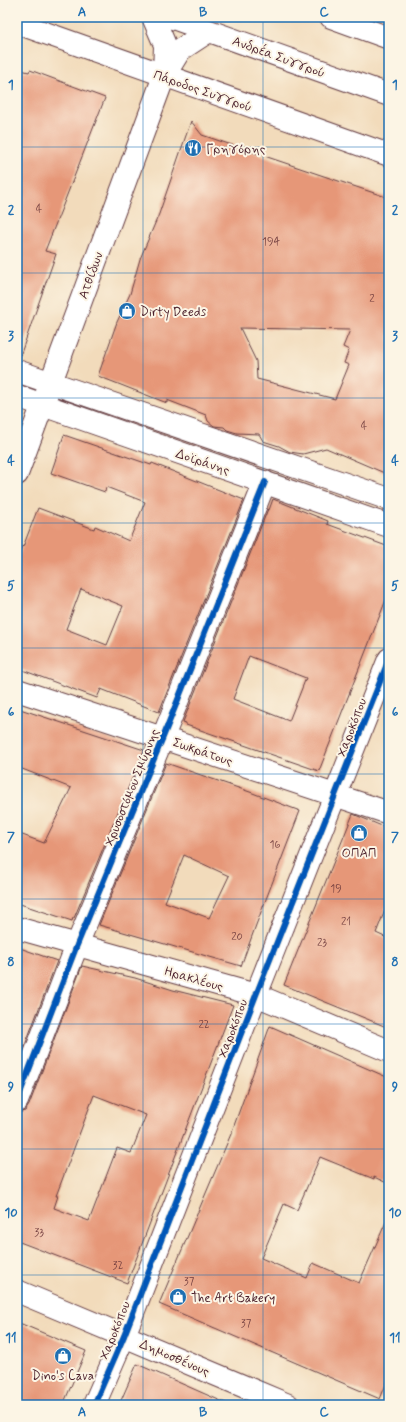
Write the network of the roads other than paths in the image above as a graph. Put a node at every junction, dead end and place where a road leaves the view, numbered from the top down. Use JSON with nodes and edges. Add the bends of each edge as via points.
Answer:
{"nodes":[{"id":1,"x":153,"y":17,"type":"edge"},
{"id":2,"x":170,"y":17,"type":"edge"},
{"id":3,"x":330,"y":17,"type":"edge"},
{"id":4,"x":17,"y":23,"type":"edge"},
{"id":5,"x":209,"y":31,"type":"junction"},
{"id":6,"x":389,"y":38,"type":"edge"},
{"id":7,"x":164,"y":76,"type":"junction"},
{"id":8,"x":389,"y":95,"type":"edge"},
{"id":9,"x":389,"y":155,"type":"edge"},
{"id":10,"x":17,"y":371,"type":"edge"},
{"id":11,"x":50,"y":382,"type":"junction"},
{"id":12,"x":17,"y":396,"type":"edge"},
{"id":13,"x":42,"y":405,"type":"junction"},
{"id":14,"x":17,"y":474,"type":"edge"},
{"id":15,"x":265,"y":482,"type":"junction"},
{"id":16,"x":389,"y":499,"type":"edge"},
{"id":17,"x":389,"y":526,"type":"edge"},
{"id":18,"x":389,"y":659,"type":"edge"},
{"id":19,"x":17,"y":690,"type":"edge"},
{"id":20,"x":164,"y":737,"type":"junction"},
{"id":21,"x":336,"y":795,"type":"junction"},
{"id":22,"x":389,"y":813,"type":"edge"},
{"id":23,"x":17,"y":928,"type":"edge"},
{"id":24,"x":77,"y":945,"type":"junction"},
{"id":25,"x":256,"y":995,"type":"junction"},
{"id":26,"x":389,"y":1051,"type":"edge"},
{"id":27,"x":17,"y":1100,"type":"edge"},
{"id":28,"x":17,"y":1292,"type":"edge"},
{"id":29,"x":124,"y":1336,"type":"junction"},
{"id":30,"x":94,"y":1405,"type":"edge"},
{"id":31,"x":288,"y":1405,"type":"edge"}],
"edges":[{"from":1,"to":7,"type":"main road","via":[[165,45]]},
{"from":2,"to":5,"type":"main road","name":"Ανδρέα Συγγρού"},
{"from":3,"to":6,"type":"main road"},
{"from":4,"to":7,"type":"main road","name":"Πάροδος Συγγρού"},
{"from":5,"to":7,"type":"main road","via":[[180,50]]},
{"from":5,"to":8,"type":"main road","name":"Ανδρέα Συγγρού"},
{"from":7,"to":9,"type":"main road","name":"Πάροδος Συγγρού"},
{"from":7,"to":11,"type":"main road","name":"Ατθίδων"},
{"from":10,"to":11,"type":"main road","name":"Δοϊράνης"},
{"from":11,"to":13,"type":"main road","name":"Ατθίδων"},
{"from":11,"to":16,"type":"main road","name":"Δοϊράνης"},
{"from":12,"to":13,"type":"main road","name":"Δοϊράνης"},
{"from":13,"to":14,"type":"main road","name":"Ατθίδων"},
{"from":13,"to":15,"type":"main road","name":"Δοϊράνης"},
{"from":15,"to":17,"type":"main road","name":"Δοϊράνης"},
{"from":15,"to":20,"type":"main road","name":"Χρυσοστόμου Σμύρνης"},
{"from":18,"to":21,"type":"main road","name":"Χαροκόπου"},
{"from":19,"to":20,"type":"main road","name":"Σωκράτους"},
{"from":20,"to":21,"type":"main road","name":"Σωκράτους"},
{"from":20,"to":24,"type":"main road","name":"Χρυσοστόμου Σμύρνης"},
{"from":21,"to":22,"type":"main road","name":"Σωκράτους"},
{"from":21,"to":25,"type":"main road","name":"Χαροκόπου"},
{"from":23,"to":24,"type":"main road","name":"Ηρακλέους"},
{"from":24,"to":25,"type":"main road","name":"Ηρακλέους"},
{"from":24,"to":27,"type":"main road","name":"Χρυσοστόμου Σμύρνης"},
{"from":25,"to":26,"type":"main road","name":"Ηρακλέους"},
{"from":25,"to":29,"type":"main road","name":"Χαροκόπου"},
{"from":28,"to":29,"type":"main road","name":"Δημοσθένους"},
{"from":29,"to":30,"type":"main road","name":"Χαροκόπου"},
{"from":29,"to":31,"type":"main road","name":"Δημοσθένους"}]}
